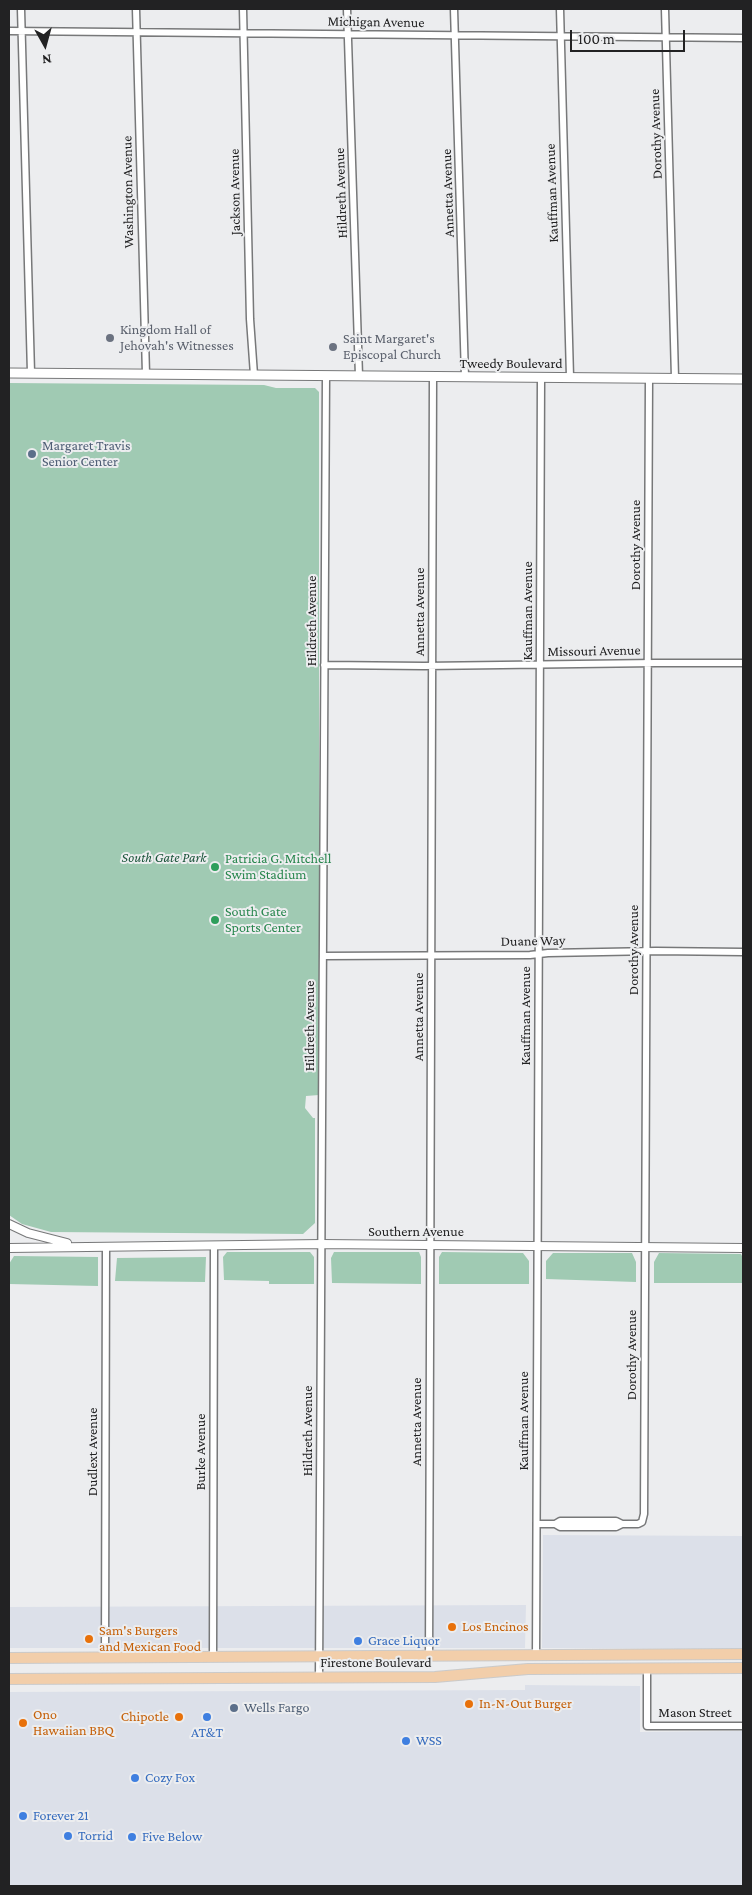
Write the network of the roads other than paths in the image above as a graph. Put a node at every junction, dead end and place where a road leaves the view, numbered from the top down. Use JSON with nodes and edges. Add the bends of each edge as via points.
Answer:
{"nodes":[{"id":1,"x":21,"y":9,"type":"edge"},
{"id":2,"x":136,"y":9,"type":"edge"},
{"id":3,"x":243,"y":9,"type":"edge"},
{"id":4,"x":348,"y":9,"type":"edge"},
{"id":5,"x":454,"y":9,"type":"edge"},
{"id":6,"x":560,"y":9,"type":"edge"},
{"id":7,"x":665,"y":9,"type":"edge"},
{"id":8,"x":9,"y":31,"type":"edge"},
{"id":9,"x":21,"y":32,"type":"junction"},
{"id":10,"x":136,"y":32,"type":"junction"},
{"id":11,"x":243,"y":34,"type":"junction"},
{"id":12,"x":348,"y":34,"type":"junction"},
{"id":13,"x":455,"y":35,"type":"junction"},
{"id":14,"x":560,"y":36,"type":"junction"},
{"id":15,"x":665,"y":37,"type":"junction"},
{"id":16,"x":743,"y":38,"type":"edge"},
{"id":17,"x":9,"y":373,"type":"edge"},
{"id":18,"x":31,"y":373,"type":"junction"},
{"id":19,"x":146,"y":374,"type":"junction"},
{"id":20,"x":254,"y":375,"type":"junction"},
{"id":21,"x":326,"y":376,"type":"junction"},
{"id":22,"x":359,"y":376,"type":"junction"},
{"id":23,"x":433,"y":377,"type":"junction"},
{"id":24,"x":465,"y":377,"type":"junction"},
{"id":25,"x":541,"y":378,"type":"junction"},
{"id":26,"x":570,"y":378,"type":"junction"},
{"id":27,"x":649,"y":378,"type":"junction"},
{"id":28,"x":675,"y":378,"type":"junction"},
{"id":29,"x":743,"y":379,"type":"edge"},
{"id":30,"x":648,"y":663,"type":"junction"},
{"id":31,"x":743,"y":663,"type":"edge"},
{"id":32,"x":540,"y":664,"type":"junction"},
{"id":33,"x":324,"y":665,"type":"junction"},
{"id":34,"x":432,"y":665,"type":"junction"},
{"id":35,"x":647,"y":952,"type":"junction"},
{"id":36,"x":743,"y":952,"type":"edge"},
{"id":37,"x":539,"y":954,"type":"junction"},
{"id":38,"x":431,"y":955,"type":"junction"},
{"id":39,"x":323,"y":956,"type":"junction"},
{"id":40,"x":9,"y":1224,"type":"edge"},
{"id":41,"x":322,"y":1244,"type":"junction"},
{"id":42,"x":430,"y":1245,"type":"junction"},
{"id":43,"x":214,"y":1246,"type":"junction"},
{"id":44,"x":537,"y":1246,"type":"junction"},
{"id":45,"x":89,"y":1247,"type":"junction"},
{"id":46,"x":106,"y":1247,"type":"junction"},
{"id":47,"x":646,"y":1247,"type":"junction"},
{"id":48,"x":9,"y":1248,"type":"edge"},
{"id":49,"x":743,"y":1248,"type":"edge"},
{"id":50,"x":537,"y":1524,"type":"junction"},
{"id":51,"x":743,"y":1654,"type":"edge"},
{"id":52,"x":536,"y":1655,"type":"junction"},
{"id":53,"x":429,"y":1656,"type":"junction"},
{"id":54,"x":213,"y":1657,"type":"junction"},
{"id":55,"x":320,"y":1657,"type":"junction"},
{"id":56,"x":9,"y":1658,"type":"edge"},
{"id":57,"x":105,"y":1658,"type":"junction"},
{"id":58,"x":743,"y":1668,"type":"edge"},
{"id":59,"x":647,"y":1669,"type":"junction"},
{"id":60,"x":319,"y":1677,"type":"junction"},
{"id":61,"x":9,"y":1679,"type":"edge"},
{"id":62,"x":743,"y":1726,"type":"edge"}],
"edges":[{"from":1,"to":9,"type":"street"},
{"from":2,"to":10,"type":"street","name":"Washington Avenue"},
{"from":3,"to":11,"type":"street","name":"Jackson Avenue"},
{"from":4,"to":12,"type":"street","name":"Hildreth Avenue"},
{"from":5,"to":13,"type":"street","name":"Annetta Avenue"},
{"from":6,"to":14,"type":"street","name":"Kauffman Avenue"},
{"from":7,"to":15,"type":"street","name":"Dorothy Avenue"},
{"from":8,"to":9,"type":"street","name":"Michigan Avenue"},
{"from":9,"to":10,"type":"street","name":"Michigan Avenue"},
{"from":9,"to":18,"type":"street"},
{"from":10,"to":11,"type":"street","name":"Michigan Avenue"},
{"from":10,"to":19,"type":"street","name":"Washington Avenue"},
{"from":11,"to":12,"type":"street","name":"Michigan Avenue"},
{"from":11,"to":20,"type":"street","name":"Jackson Avenue"},
{"from":12,"to":13,"type":"street","name":"Michigan Avenue"},
{"from":12,"to":22,"type":"street","name":"Hildreth Avenue"},
{"from":13,"to":14,"type":"street","name":"Michigan Avenue"},
{"from":13,"to":24,"type":"street","name":"Annetta Avenue"},
{"from":14,"to":15,"type":"street","name":"Michigan Avenue"},
{"from":14,"to":26,"type":"street","name":"Kauffman Avenue"},
{"from":15,"to":16,"type":"street","name":"Michigan Avenue"},
{"from":15,"to":28,"type":"street","name":"Dorothy Avenue"},
{"from":17,"to":18,"type":"main road","name":"Tweedy Boulevard"},
{"from":18,"to":19,"type":"main road","name":"Tweedy Boulevard"},
{"from":19,"to":20,"type":"main road","name":"Tweedy Boulevard"},
{"from":20,"to":21,"type":"main road","name":"Tweedy Boulevard"},
{"from":21,"to":22,"type":"main road","name":"Tweedy Boulevard"},
{"from":21,"to":33,"type":"street","name":"Hildreth Avenue"},
{"from":22,"to":23,"type":"main road","name":"Tweedy Boulevard"},
{"from":23,"to":24,"type":"main road","name":"Tweedy Boulevard"},
{"from":23,"to":34,"type":"street","name":"Annetta Avenue"},
{"from":24,"to":25,"type":"main road","name":"Tweedy Boulevard"},
{"from":25,"to":26,"type":"main road","name":"Tweedy Boulevard"},
{"from":25,"to":32,"type":"street","name":"Kauffman Avenue"},
{"from":26,"to":27,"type":"main road","name":"Tweedy Boulevard"},
{"from":27,"to":28,"type":"main road","name":"Tweedy Boulevard"},
{"from":27,"to":30,"type":"street","name":"Dorothy Avenue"},
{"from":28,"to":29,"type":"main road","name":"Tweedy Boulevard"},
{"from":30,"to":31,"type":"street","name":"Missouri Avenue"},
{"from":30,"to":32,"type":"street","name":"Missouri Avenue"},
{"from":30,"to":35,"type":"street","name":"Dorothy Avenue"},
{"from":32,"to":34,"type":"street","name":"Missouri Avenue"},
{"from":32,"to":37,"type":"street","name":"Kauffman Avenue"},
{"from":33,"to":34,"type":"street","name":"Missouri Avenue"},
{"from":33,"to":39,"type":"street","name":"Hildreth Avenue"},
{"from":34,"to":38,"type":"street","name":"Annetta Avenue"},
{"from":35,"to":36,"type":"street","name":"Duane Way"},
{"from":35,"to":37,"type":"street","name":"Duane Way"},
{"from":35,"to":47,"type":"street","name":"Dorothy Avenue"},
{"from":37,"to":38,"type":"street","name":"Duane Way"},
{"from":37,"to":44,"type":"street","name":"Kauffman Avenue"},
{"from":38,"to":39,"type":"street","name":"Duane Way"},
{"from":38,"to":42,"type":"street","name":"Annetta Avenue"},
{"from":39,"to":41,"type":"street","name":"Hildreth Avenue"},
{"from":40,"to":45,"type":"street","name":"Southern Avenue","via":[[28,1234]]},
{"from":41,"to":42,"type":"street","name":"Southern Avenue"},
{"from":41,"to":43,"type":"street","name":"Southern Avenue"},
{"from":41,"to":55,"type":"street","name":"Hildreth Avenue"},
{"from":42,"to":44,"type":"street","name":"Southern Avenue"},
{"from":42,"to":53,"type":"street","name":"Annetta Avenue"},
{"from":43,"to":46,"type":"street","name":"Southern Avenue"},
{"from":43,"to":54,"type":"street","name":"Burke Avenue"},
{"from":44,"to":47,"type":"street","name":"Southern Avenue"},
{"from":44,"to":50,"type":"street","name":"Kauffman Avenue"},
{"from":45,"to":46,"type":"street","name":"Southern Avenue"},
{"from":45,"to":48,"type":"street","name":"Southern Avenue"},
{"from":46,"to":57,"type":"street","name":"Dudlext Avenue"},
{"from":47,"to":49,"type":"street","name":"Southern Avenue"},
{"from":47,"to":50,"type":"street","name":"Dorothy Avenue","via":[[642,1522],[607,1527]]},
{"from":50,"to":52,"type":"street","name":"Kauffman Avenue"},
{"from":51,"to":52,"type":"main road","name":"Firestone Boulevard"},
{"from":52,"to":53,"type":"main road","name":"Firestone Boulevard"},
{"from":53,"to":55,"type":"main road","name":"Firestone Boulevard"},
{"from":54,"to":55,"type":"main road","name":"Firestone Boulevard"},
{"from":54,"to":57,"type":"main road","name":"Firestone Boulevard"},
{"from":55,"to":60,"type":"street","name":"Hildreth Avenue"},
{"from":56,"to":57,"type":"main road","name":"Firestone Boulevard"},
{"from":58,"to":59,"type":"main road","name":"Firestone Boulevard"},
{"from":59,"to":60,"type":"main road","name":"Firestone Boulevard","via":[[528,1669],[457,1676]]},
{"from":59,"to":62,"type":"street","name":"Mason Street","via":[[647,1726]]},
{"from":60,"to":61,"type":"main road","name":"Firestone Boulevard"}]}
